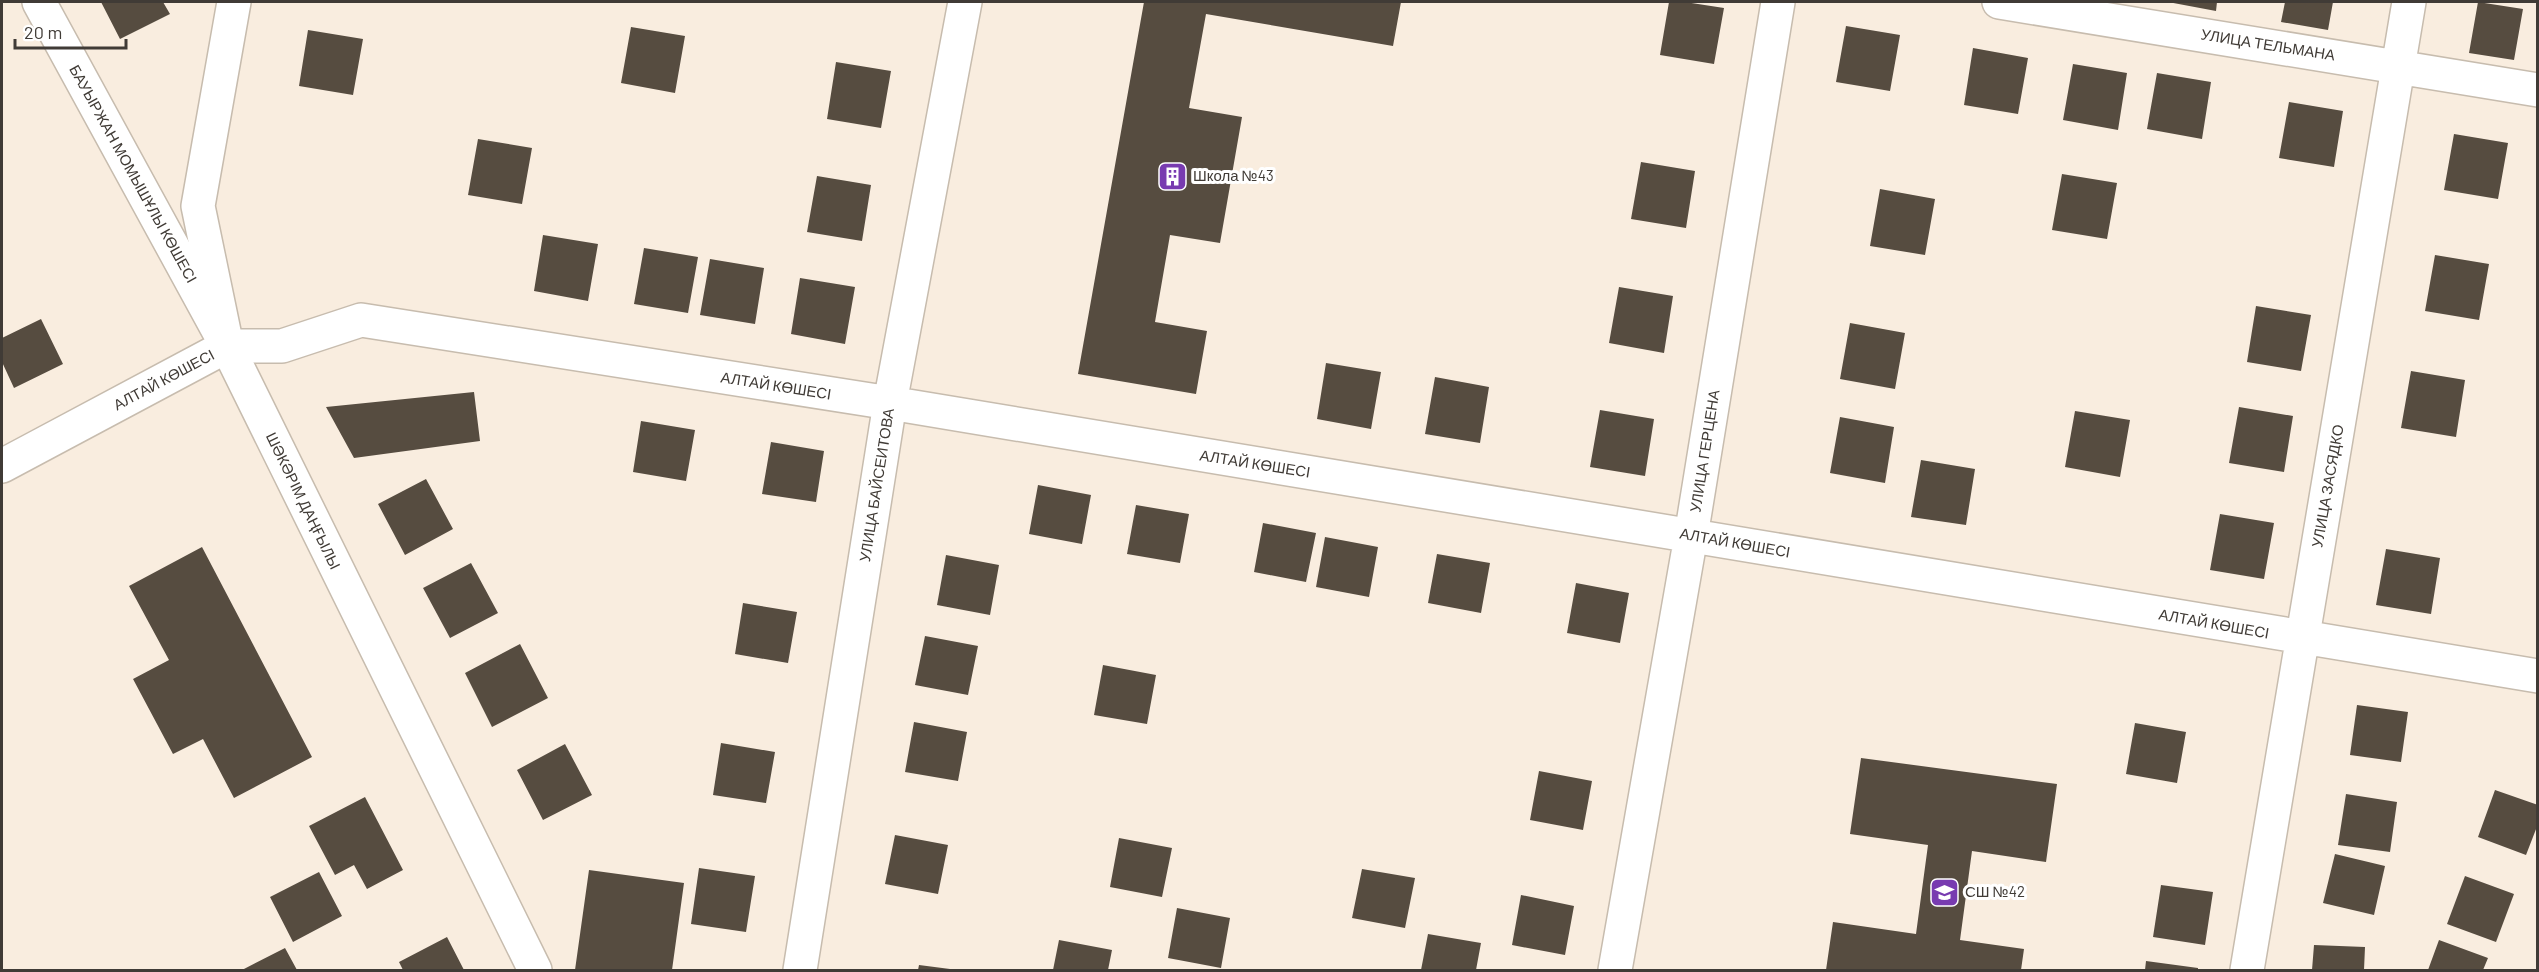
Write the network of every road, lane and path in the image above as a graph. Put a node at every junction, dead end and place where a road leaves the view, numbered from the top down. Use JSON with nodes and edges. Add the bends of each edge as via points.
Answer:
{"nodes":[{"id":1,"x":39,"y":2,"type":"edge"},
{"id":2,"x":234,"y":2,"type":"edge"},
{"id":3,"x":965,"y":2,"type":"edge"},
{"id":4,"x":1778,"y":2,"type":"edge"},
{"id":5,"x":1999,"y":2,"type":"edge"},
{"id":6,"x":2409,"y":2,"type":"edge"},
{"id":7,"x":2399,"y":66,"type":"junction"},
{"id":8,"x":2538,"y":90,"type":"edge"},
{"id":9,"x":227,"y":346,"type":"junction"},
{"id":10,"x":890,"y":403,"type":"junction"},
{"id":11,"x":2,"y":466,"type":"edge"},
{"id":12,"x":1692,"y":536,"type":"junction"},
{"id":13,"x":2302,"y":639,"type":"junction"},
{"id":14,"x":2538,"y":676,"type":"edge"},
{"id":15,"x":535,"y":970,"type":"edge"},
{"id":16,"x":800,"y":970,"type":"edge"},
{"id":17,"x":1615,"y":970,"type":"edge"},
{"id":18,"x":2247,"y":970,"type":"edge"}],
"edges":[{"from":1,"to":9,"type":"street","name":"БАУЫРЖАН МОМЫШҰЛЫ КӨШЕСІ"},
{"from":2,"to":9,"type":"street","name":"ШӘКӘРІМ ДАҢҒЫЛЫ","via":[[198,206]]},
{"from":3,"to":10,"type":"street","name":"УЛИЦА БАЙСЕИТОВА"},
{"from":4,"to":12,"type":"street","name":"УЛИЦА ГЕРЦЕНА"},
{"from":5,"to":7,"type":"street","name":"УЛИЦА ТЕЛЬМАНА"},
{"from":6,"to":7,"type":"street","name":"УЛИЦА ЗАСЯДКО"},
{"from":7,"to":8,"type":"street","name":"УЛИЦА ТЕЛЬМАНА"},
{"from":7,"to":13,"type":"street","name":"УЛИЦА ЗАСЯДКО"},
{"from":9,"to":10,"type":"street","name":"АЛТАЙ КӨШЕСІ","via":[[282,346],[361,320]]},
{"from":9,"to":11,"type":"street","name":"АЛТАЙ КӨШЕСІ"},
{"from":9,"to":15,"type":"street","name":"ШӘКӘРІМ ДАҢҒЫЛЫ"},
{"from":10,"to":12,"type":"street","name":"АЛТАЙ КӨШЕСІ"},
{"from":10,"to":16,"type":"street","name":"УЛИЦА БАЙСЕИТОВА"},
{"from":12,"to":13,"type":"street","name":"АЛТАЙ КӨШЕСІ"},
{"from":12,"to":17,"type":"street","name":"УЛИЦА ГЕРЦЕНА"},
{"from":13,"to":14,"type":"street","name":"АЛТАЙ КӨШЕСІ"},
{"from":13,"to":18,"type":"street","name":"УЛИЦА ЗАСЯДКО"}]}
